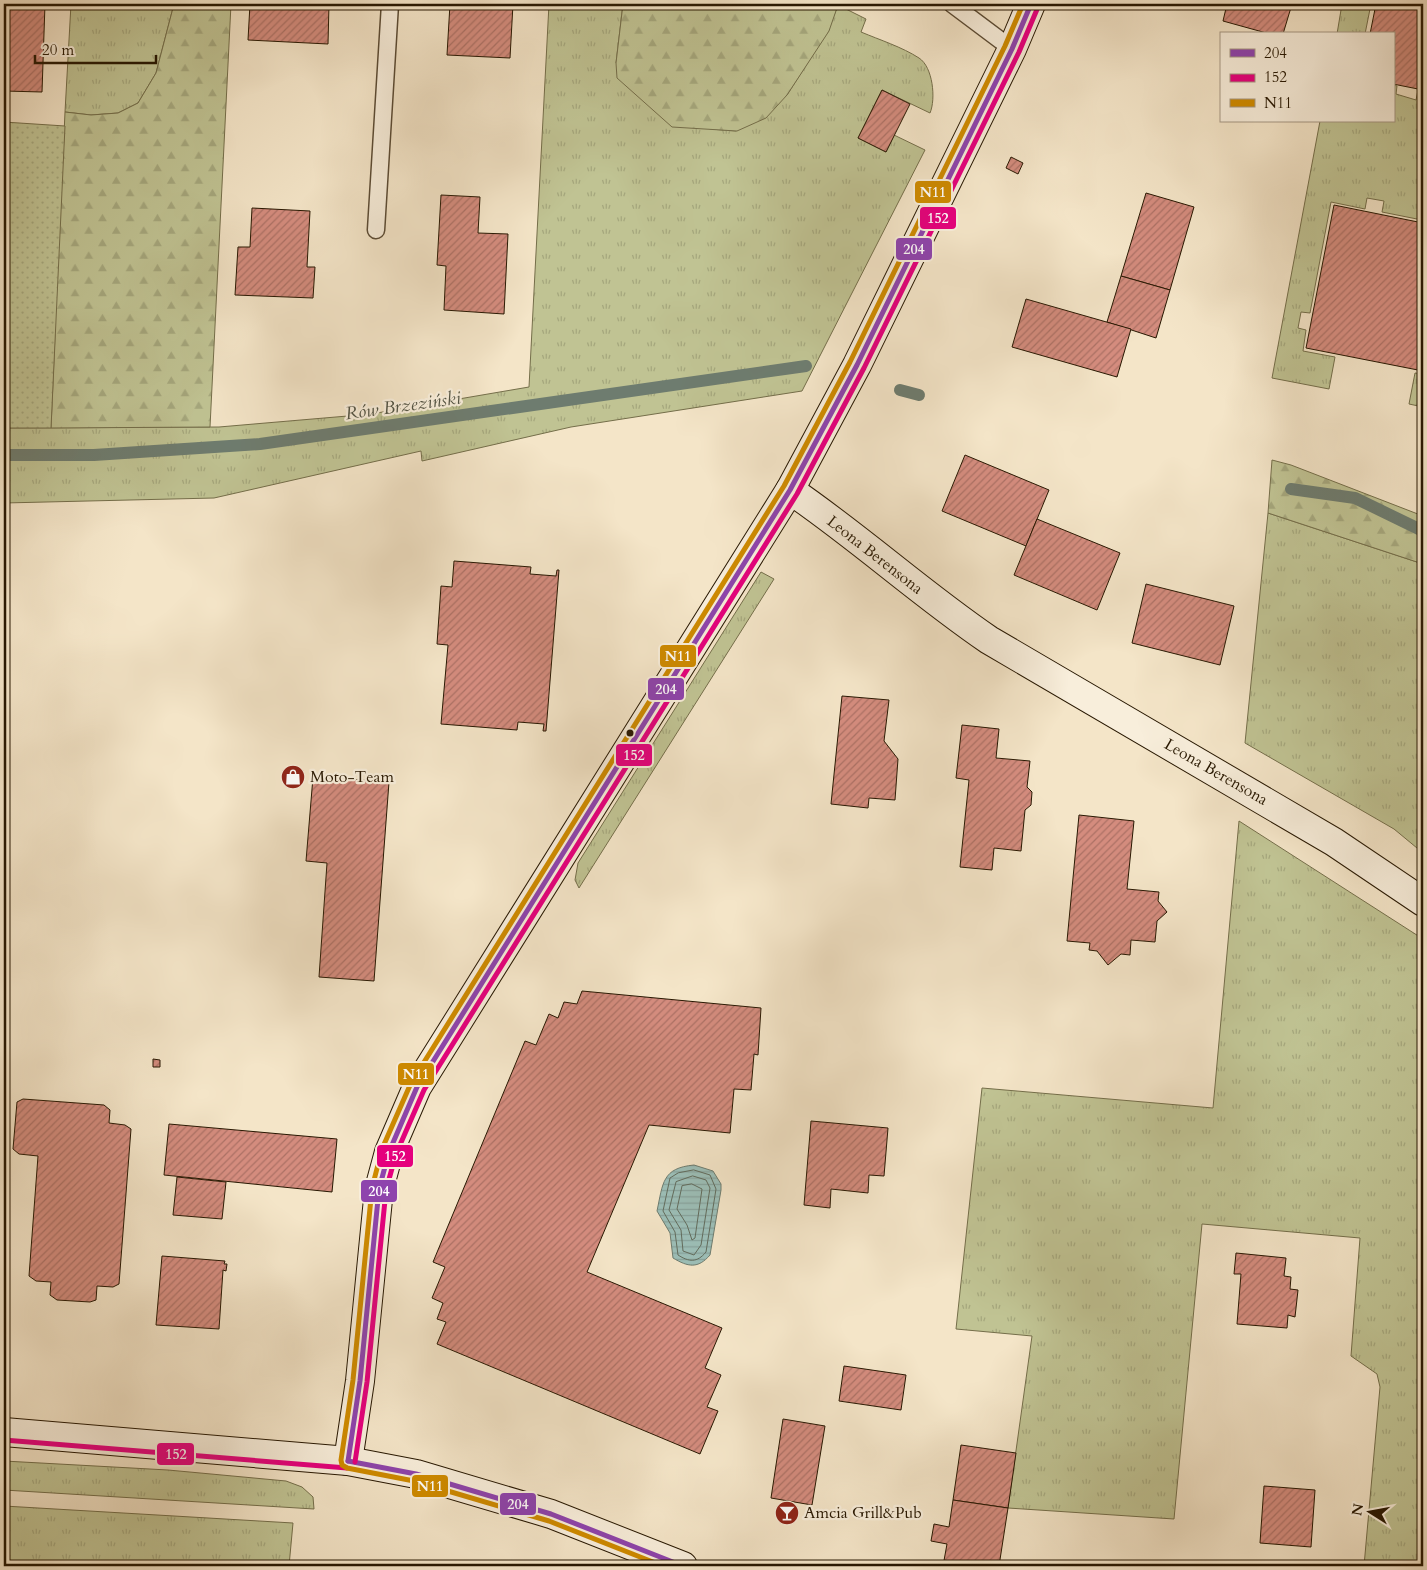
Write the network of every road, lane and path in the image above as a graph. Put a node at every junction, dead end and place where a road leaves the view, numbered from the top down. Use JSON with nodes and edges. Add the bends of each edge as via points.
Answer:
{"nodes":[{"id":1,"x":390,"y":4,"type":"edge"},
{"id":2,"x":952,"y":4,"type":"edge"},
{"id":3,"x":1032,"y":4,"type":"edge"},
{"id":4,"x":1012,"y":49,"type":"junction"},
{"id":5,"x":376,"y":230,"type":"dead end"},
{"id":6,"x":790,"y":490,"type":"junction"},
{"id":7,"x":1423,"y":902,"type":"edge"},
{"id":8,"x":4,"y":1432,"type":"edge"},
{"id":9,"x":348,"y":1461,"type":"junction"},
{"id":10,"x":683,"y":1566,"type":"edge"}],
"edges":[{"from":1,"to":5,"type":"lane"},
{"from":2,"to":4,"type":"lane"},
{"from":3,"to":4,"type":"street"},
{"from":4,"to":6,"type":"street","via":[[858,365]]},
{"from":6,"to":7,"type":"street","name":"Leona Berensona","via":[[942,608],[989,640],[1318,833]]},
{"from":6,"to":9,"type":"street","via":[[417,1087],[401,1121],[379,1190],[360,1381]]},
{"from":8,"to":9,"type":"street"},
{"from":9,"to":10,"type":"street","via":[[416,1474],[551,1514]]}]}
